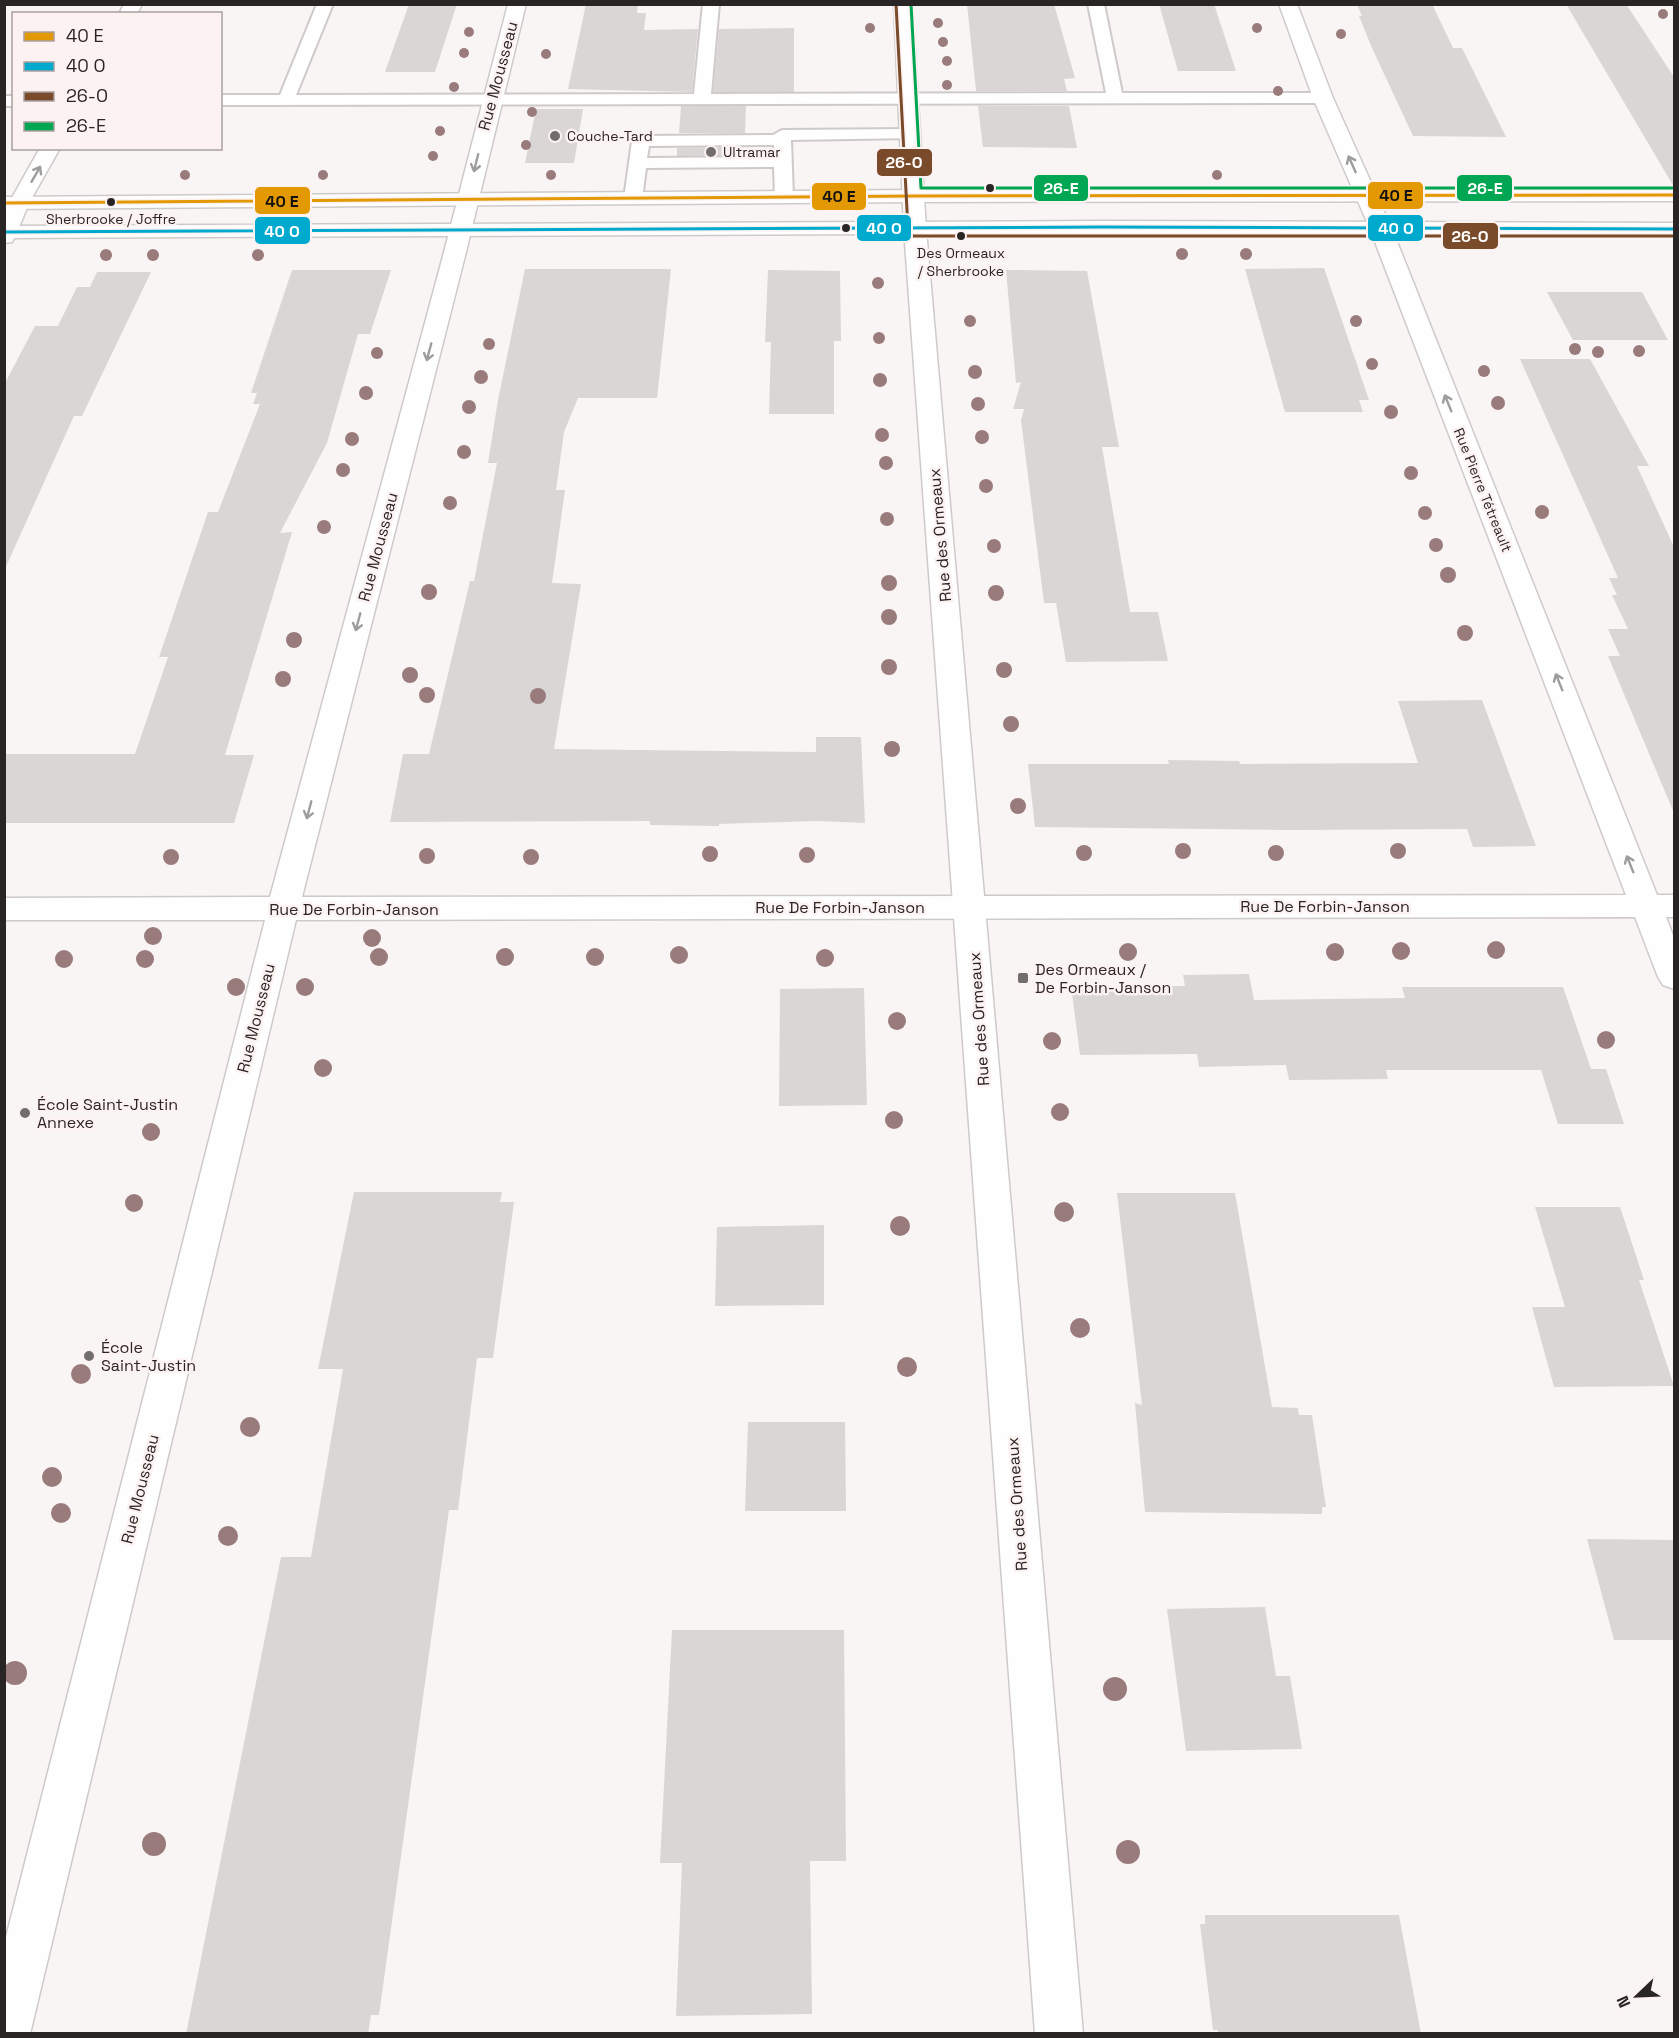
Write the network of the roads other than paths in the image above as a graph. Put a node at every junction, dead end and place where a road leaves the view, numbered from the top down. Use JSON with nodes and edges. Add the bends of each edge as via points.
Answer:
{"nodes":[{"id":1,"x":325,"y":4,"type":"edge"},
{"id":2,"x":517,"y":4,"type":"edge"},
{"id":3,"x":711,"y":4,"type":"edge"},
{"id":4,"x":903,"y":4,"type":"edge"},
{"id":5,"x":1096,"y":4,"type":"edge"},
{"id":6,"x":1288,"y":4,"type":"edge"},
{"id":7,"x":1323,"y":98,"type":"junction"},
{"id":8,"x":492,"y":99,"type":"junction"},
{"id":9,"x":702,"y":99,"type":"junction"},
{"id":10,"x":909,"y":99,"type":"junction"},
{"id":11,"x":1115,"y":99,"type":"junction"},
{"id":12,"x":222,"y":100,"type":"edge"},
{"id":13,"x":286,"y":100,"type":"junction"},
{"id":14,"x":910,"y":134,"type":"junction"},
{"id":15,"x":782,"y":141,"type":"junction"},
{"id":16,"x":49,"y":150,"type":"edge"},
{"id":17,"x":783,"y":162,"type":"junction"},
{"id":18,"x":638,"y":163,"type":"junction"},
{"id":19,"x":1365,"y":194,"type":"junction"},
{"id":20,"x":1674,"y":195,"type":"edge"},
{"id":21,"x":784,"y":197,"type":"junction"},
{"id":22,"x":633,"y":199,"type":"junction"},
{"id":23,"x":12,"y":203,"type":"edge"},
{"id":24,"x":914,"y":213,"type":"junction"},
{"id":25,"x":464,"y":214,"type":"junction"},
{"id":26,"x":1380,"y":229,"type":"junction"},
{"id":27,"x":1674,"y":229,"type":"edge"},
{"id":28,"x":5,"y":234,"type":"edge"},
{"id":29,"x":1661,"y":906,"type":"edge"},
{"id":30,"x":971,"y":907,"type":"junction"},
{"id":31,"x":4,"y":909,"type":"edge"},
{"id":32,"x":283,"y":909,"type":"junction"},
{"id":33,"x":1674,"y":977,"type":"edge"},
{"id":34,"x":6,"y":2034,"type":"edge"},
{"id":35,"x":1059,"y":2034,"type":"edge"}],
"edges":[{"from":1,"to":13,"type":"lane"},
{"from":2,"to":8,"type":"street","name":"Rue Mousseau"},
{"from":3,"to":9,"type":"lane"},
{"from":4,"to":10,"type":"street","name":"Rue des Ormeaux"},
{"from":5,"to":11,"type":"lane"},
{"from":6,"to":7,"type":"street","name":"Rue Pierre Tétreault"},
{"from":7,"to":11,"type":"lane"},
{"from":19,"to":7,"type":"street","name":"Rue Pierre Tétreault","one_way":true},
{"from":8,"to":9,"type":"lane"},
{"from":8,"to":13,"type":"lane"},
{"from":8,"to":25,"type":"street","name":"Rue Mousseau","one_way":true},
{"from":9,"to":10,"type":"lane"},
{"from":10,"to":11,"type":"lane"},
{"from":10,"to":14,"type":"street","name":"Rue des Ormeaux"},
{"from":12,"to":13,"type":"lane"},
{"from":14,"to":15,"type":"lane","via":[[782,135]]},
{"from":14,"to":24,"type":"street","name":"Rue des Ormeaux"},
{"from":15,"to":17,"type":"lane"},
{"from":15,"to":18,"type":"lane","via":[[641,141]]},
{"from":23,"to":16,"type":"street","one_way":true},
{"from":17,"to":18,"type":"lane"},
{"from":17,"to":21,"type":"lane"},
{"from":18,"to":22,"type":"lane"},
{"from":19,"to":20,"type":"street"},
{"from":19,"to":24,"type":"street"},
{"from":19,"to":26,"type":"street","name":"Rue Pierre Tétreault"},
{"from":21,"to":22,"type":"street"},
{"from":21,"to":24,"type":"street"},
{"from":22,"to":25,"type":"street"},
{"from":23,"to":25,"type":"street"},
{"from":23,"to":28,"type":"street"},
{"from":24,"to":25,"type":"street"},
{"from":24,"to":26,"type":"street"},
{"from":24,"to":30,"type":"street","name":"Rue des Ormeaux"},
{"from":25,"to":28,"type":"street"},
{"from":25,"to":32,"type":"street","name":"Rue Mousseau","one_way":true},
{"from":26,"to":27,"type":"street"},
{"from":29,"to":26,"type":"street","name":"Rue Pierre Tétreault","one_way":true},
{"from":29,"to":30,"type":"street","name":"Rue De Forbin-Janson"},
{"from":29,"to":33,"type":"street","name":"Rue Pierre Tétreault"},
{"from":30,"to":32,"type":"street","name":"Rue De Forbin-Janson"},
{"from":30,"to":35,"type":"street","name":"Rue des Ormeaux"},
{"from":31,"to":32,"type":"street","name":"Rue De Forbin-Janson"},
{"from":32,"to":34,"type":"street","name":"Rue Mousseau"}]}
